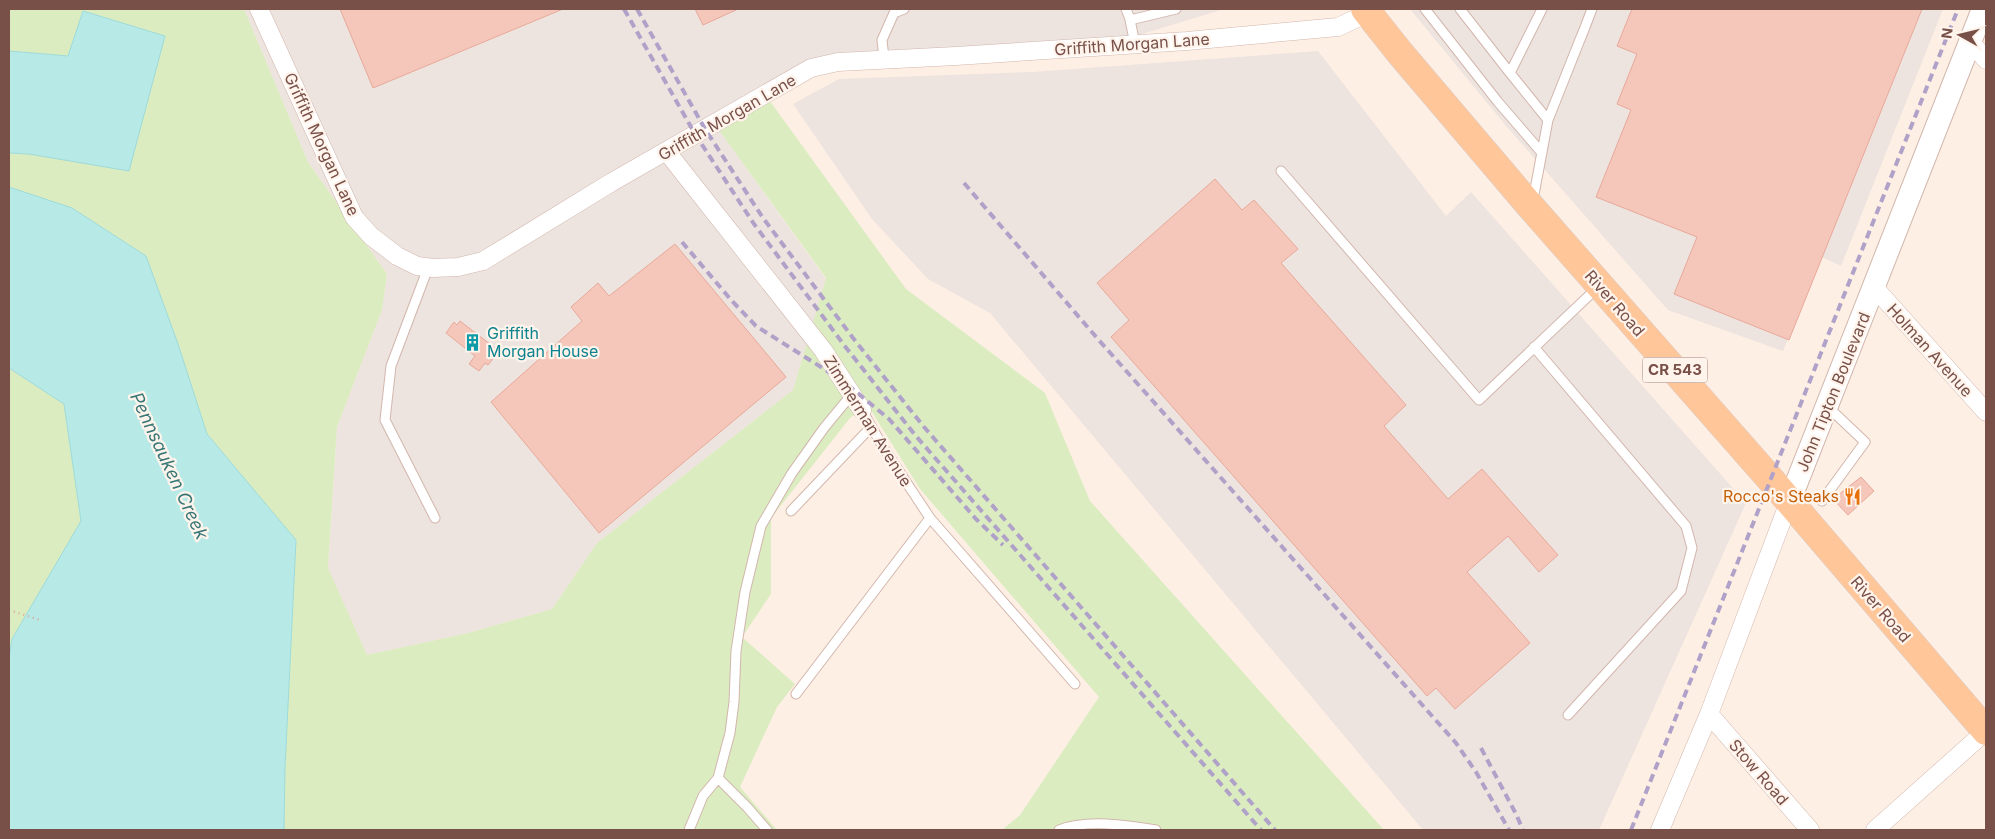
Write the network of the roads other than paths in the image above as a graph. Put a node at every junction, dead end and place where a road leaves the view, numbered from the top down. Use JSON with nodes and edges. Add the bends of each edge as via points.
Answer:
{"nodes":[{"id":1,"x":259,"y":9,"type":"edge"},
{"id":2,"x":904,"y":9,"type":"edge"},
{"id":3,"x":1126,"y":9,"type":"edge"},
{"id":4,"x":1176,"y":9,"type":"edge"},
{"id":5,"x":1425,"y":9,"type":"edge"},
{"id":6,"x":1460,"y":9,"type":"edge"},
{"id":7,"x":1542,"y":9,"type":"edge"},
{"id":8,"x":1592,"y":9,"type":"edge"},
{"id":9,"x":1983,"y":9,"type":"edge"},
{"id":10,"x":1366,"y":11,"type":"edge"},
{"id":11,"x":1130,"y":20,"type":"junction"},
{"id":12,"x":1970,"y":42,"type":"junction"},
{"id":13,"x":1134,"y":44,"type":"junction"},
{"id":14,"x":884,"y":59,"type":"junction"},
{"id":15,"x":1986,"y":60,"type":"edge"},
{"id":16,"x":1510,"y":73,"type":"junction"},
{"id":17,"x":1548,"y":120,"type":"junction"},
{"id":18,"x":667,"y":152,"type":"junction"},
{"id":19,"x":1542,"y":153,"type":"junction"},
{"id":20,"x":1281,"y":171,"type":"dead end"},
{"id":21,"x":1531,"y":207,"type":"junction"},
{"id":22,"x":428,"y":268,"type":"junction"},
{"id":23,"x":1600,"y":285,"type":"junction"},
{"id":24,"x":1874,"y":287,"type":"junction"},
{"id":25,"x":1534,"y":348,"type":"junction"},
{"id":26,"x":852,"y":394,"type":"junction"},
{"id":27,"x":1827,"y":406,"type":"junction"},
{"id":28,"x":862,"y":410,"type":"joint"},
{"id":29,"x":1986,"y":412,"type":"edge"},
{"id":30,"x":871,"y":427,"type":"junction"},
{"id":31,"x":1822,"y":501,"type":"dead end"},
{"id":32,"x":1789,"y":502,"type":"junction"},
{"id":33,"x":791,"y":511,"type":"dead end"},
{"id":34,"x":435,"y":518,"type":"dead end"},
{"id":35,"x":930,"y":518,"type":"junction"},
{"id":36,"x":1076,"y":684,"type":"dead end"},
{"id":37,"x":796,"y":694,"type":"dead end"},
{"id":38,"x":1709,"y":714,"type":"junction"},
{"id":39,"x":1568,"y":716,"type":"dead end"},
{"id":40,"x":1986,"y":731,"type":"edge"},
{"id":41,"x":718,"y":778,"type":"junction"},
{"id":42,"x":689,"y":830,"type":"edge"},
{"id":43,"x":767,"y":830,"type":"edge"},
{"id":44,"x":1059,"y":830,"type":"edge"},
{"id":45,"x":1156,"y":830,"type":"edge"},
{"id":46,"x":1660,"y":830,"type":"edge"},
{"id":47,"x":1810,"y":830,"type":"edge"},
{"id":48,"x":1875,"y":830,"type":"edge"}],
"edges":[{"from":1,"to":22,"type":"street","name":"Griffith Morgan Lane","via":[[354,216],[371,236],[397,256]]},
{"from":2,"to":14,"type":"lane","via":[[894,13],[882,40]]},
{"from":3,"to":11,"type":"lane"},
{"from":4,"to":11,"type":"lane"},
{"from":5,"to":19,"type":"lane"},
{"from":6,"to":16,"type":"lane"},
{"from":7,"to":16,"type":"lane"},
{"from":8,"to":17,"type":"lane"},
{"from":9,"to":12,"type":"street","name":"John Tipton Boulevard"},
{"from":10,"to":13,"type":"street","name":"Griffith Morgan Lane","via":[[1338,28]]},
{"from":10,"to":21,"type":"main road","name":"River Road","number":"CR 543"},
{"from":11,"to":13,"type":"lane"},
{"from":12,"to":15,"type":"street"},
{"from":12,"to":24,"type":"street","name":"John Tipton Boulevard"},
{"from":13,"to":14,"type":"street","name":"Griffith Morgan Lane"},
{"from":14,"to":18,"type":"street","name":"Griffith Morgan Lane","via":[[838,62],[811,68]]},
{"from":16,"to":17,"type":"lane"},
{"from":17,"to":19,"type":"lane"},
{"from":18,"to":22,"type":"street","name":"Griffith Morgan Lane","via":[[483,261],[458,267]]},
{"from":18,"to":26,"type":"street","name":"Zimmerman Avenue","via":[[823,350]]},
{"from":19,"to":21,"type":"lane"},
{"from":20,"to":25,"type":"lane","via":[[1479,400]]},
{"from":21,"to":23,"type":"main road","name":"River Road","number":"CR 543"},
{"from":22,"to":34,"type":"lane","via":[[392,366],[385,420]]},
{"from":23,"to":25,"type":"lane"},
{"from":23,"to":32,"type":"main road","name":"River Road","number":"CR 543"},
{"from":24,"to":27,"type":"street","name":"John Tipton Boulevard"},
{"from":24,"to":29,"type":"street","name":"Holman Avenue"},
{"from":25,"to":39,"type":"lane","via":[[1686,526],[1692,548],[1681,591]]},
{"from":26,"to":28,"type":"street","name":"Zimmerman Avenue"},
{"from":26,"to":41,"type":"lane","via":[[792,473],[761,526],[745,592],[736,651],[730,733]]},
{"from":27,"to":31,"type":"lane","via":[[1865,442]]},
{"from":27,"to":32,"type":"street","name":"John Tipton Boulevard"},
{"from":28,"to":30,"type":"lane","name":"Zimmerman Avenue"},
{"from":30,"to":33,"type":"lane"},
{"from":30,"to":35,"type":"lane","name":"Zimmerman Avenue"},
{"from":32,"to":38,"type":"street","name":"John Tipton Boulevard"},
{"from":32,"to":40,"type":"main road","name":"River Road","number":"CR 543"},
{"from":35,"to":36,"type":"lane","name":"Zimmerman Avenue"},
{"from":35,"to":37,"type":"lane"},
{"from":38,"to":46,"type":"street","name":"John Tipton Boulevard"},
{"from":38,"to":47,"type":"street","name":"Stow Road"},
{"from":40,"to":48,"type":"street"},
{"from":41,"to":42,"type":"lane","via":[[703,796]]},
{"from":41,"to":43,"type":"lane"},
{"from":44,"to":45,"type":"lane","via":[[1071,825],[1118,825]]}]}
